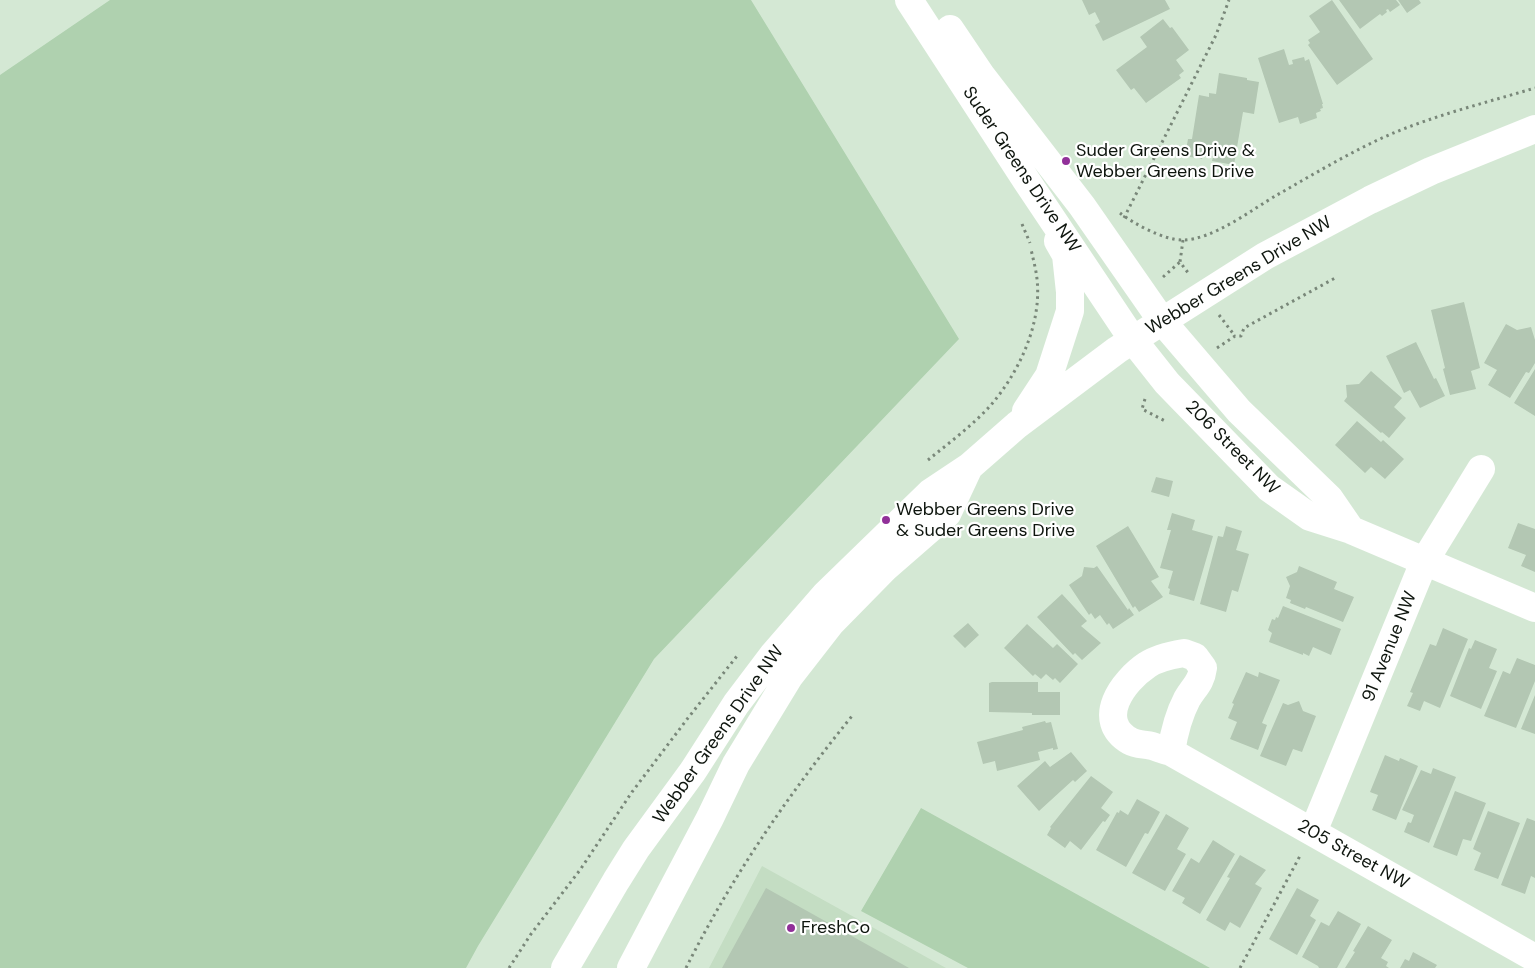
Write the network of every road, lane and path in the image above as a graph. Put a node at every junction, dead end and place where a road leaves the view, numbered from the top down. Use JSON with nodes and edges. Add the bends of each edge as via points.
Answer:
{"nodes":[{"id":1,"x":909,"y":0,"type":"edge"},
{"id":2,"x":930,"y":0,"type":"edge"},
{"id":3,"x":1229,"y":0,"type":"edge"},
{"id":4,"x":1535,"y":88,"type":"edge"},
{"id":5,"x":1535,"y":128,"type":"edge"},
{"id":6,"x":1026,"y":180,"type":"junction"},
{"id":7,"x":1116,"y":209,"type":"dead end"},
{"id":8,"x":1124,"y":216,"type":"junction"},
{"id":9,"x":1122,"y":221,"type":"dead end"},
{"id":10,"x":1021,"y":223,"type":"dead end"},
{"id":11,"x":1182,"y":240,"type":"junction"},
{"id":12,"x":1180,"y":262,"type":"dead end"},
{"id":13,"x":1337,"y":277,"type":"dead end"},
{"id":14,"x":1037,"y":309,"type":"dead end"},
{"id":15,"x":1162,"y":321,"type":"junction"},
{"id":16,"x":1235,"y":336,"type":"dead end"},
{"id":17,"x":1133,"y":340,"type":"junction"},
{"id":18,"x":1017,"y":425,"type":"junction"},
{"id":19,"x":969,"y":467,"type":"junction"},
{"id":20,"x":1482,"y":469,"type":"dead end"},
{"id":21,"x":1351,"y":530,"type":"junction"},
{"id":22,"x":1424,"y":562,"type":"junction"},
{"id":23,"x":1535,"y":608,"type":"edge"},
{"id":24,"x":852,"y":716,"type":"dead end"},
{"id":25,"x":1171,"y":752,"type":"dead end"},
{"id":26,"x":1313,"y":832,"type":"junction"},
{"id":27,"x":1535,"y":958,"type":"edge"},
{"id":28,"x":565,"y":968,"type":"edge"},
{"id":29,"x":631,"y":968,"type":"edge"},
{"id":30,"x":686,"y":968,"type":"edge"},
{"id":31,"x":1240,"y":968,"type":"edge"}],
"edges":[{"from":1,"to":6,"type":"main road","name":"Suder Greens Drive NW"},
{"from":2,"to":15,"type":"main road","name":"Suder Greens Drive NW","via":[[981,75],[1082,206]]},
{"from":3,"to":8,"type":"path","via":[[1216,35]]},
{"from":4,"to":11,"type":"path","via":[[1391,134],[1206,235]]},
{"from":5,"to":15,"type":"main road","name":"Webber Greens Drive NW","via":[[1370,200],[1265,256]]},
{"from":6,"to":17,"type":"main road","name":"Suder Greens Drive NW"},
{"from":6,"to":18,"type":"main road","via":[[1066,255],[1070,311],[1049,376]]},
{"from":7,"to":8,"type":"path"},
{"from":8,"to":9,"type":"path"},
{"from":8,"to":11,"type":"path","via":[[1143,227]]},
{"from":10,"to":14,"type":"path","via":[[1030,240],[1038,281]]},
{"from":11,"to":12,"type":"path"},
{"from":13,"to":16,"type":"path","via":[[1244,328],[1241,336]]},
{"from":15,"to":17,"type":"main road","name":"Webber Greens Drive NW"},
{"from":15,"to":21,"type":"main road","name":"206 Street NW","via":[[1239,411],[1329,498]]},
{"from":17,"to":18,"type":"main road","name":"Webber Greens Drive NW"},
{"from":17,"to":21,"type":"main road","name":"206 Street NW","via":[[1166,382],[1269,488],[1310,517]]},
{"from":18,"to":19,"type":"main road","name":"Webber Greens Drive NW"},
{"from":19,"to":28,"type":"main road","name":"Webber Greens Drive NW","via":[[930,492],[826,594],[773,655],[616,880]]},
{"from":19,"to":29,"type":"main road","name":"Webber Greens Drive NW","via":[[947,514],[885,568],[831,623],[789,677],[736,764]]},
{"from":20,"to":22,"type":"main road","name":"91 Avenue NW"},
{"from":21,"to":22,"type":"main road","name":"206 Street NW"},
{"from":22,"to":23,"type":"main road","name":"206 Street NW"},
{"from":22,"to":26,"type":"main road","name":"91 Avenue NW"},
{"from":24,"to":30,"type":"path","via":[[754,849]]},
{"from":25,"to":26,"type":"main road","name":"205 Street NW"},
{"from":26,"to":27,"type":"main road","name":"205 Street NW"},
{"from":26,"to":31,"type":"path"}]}
